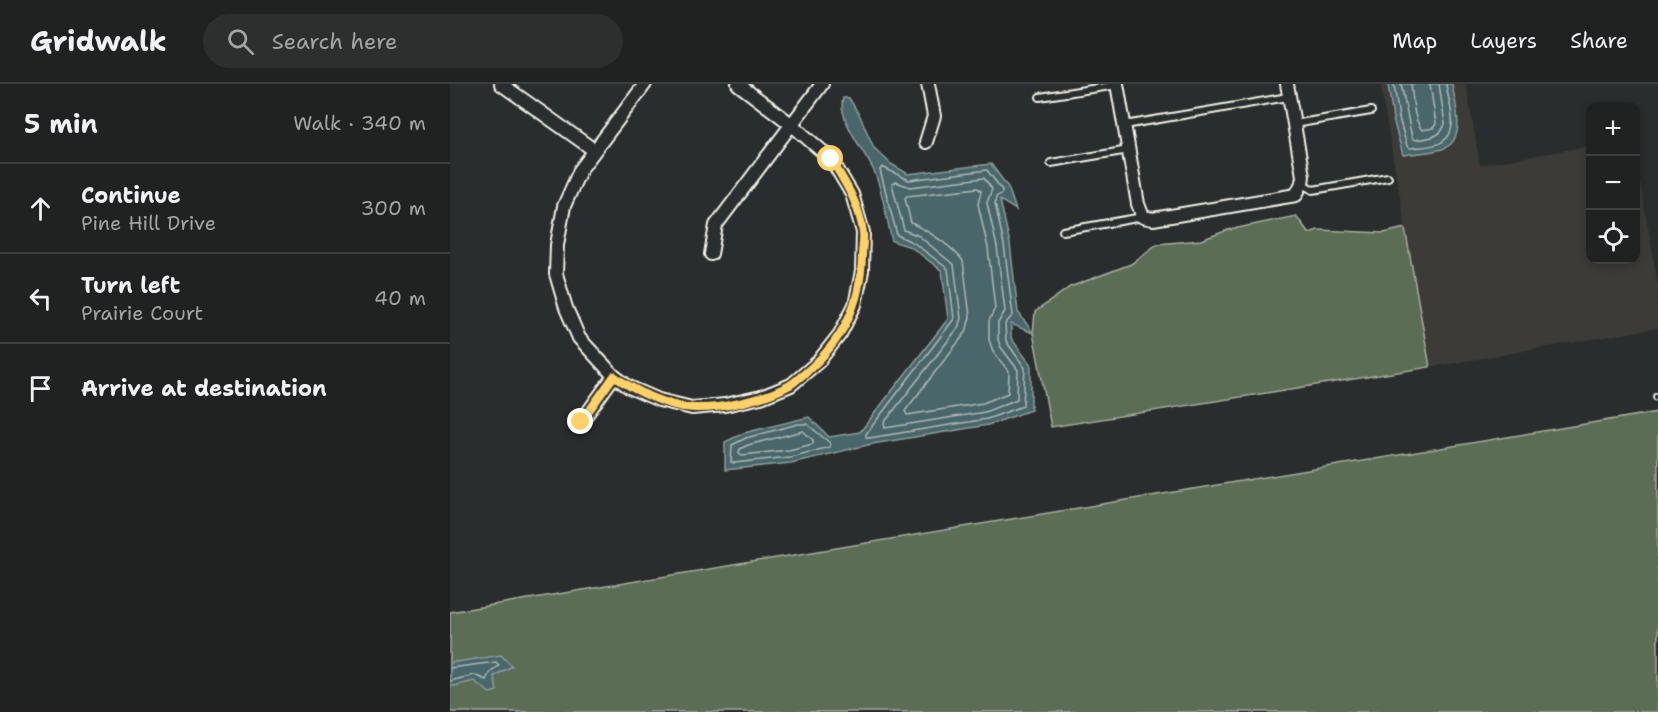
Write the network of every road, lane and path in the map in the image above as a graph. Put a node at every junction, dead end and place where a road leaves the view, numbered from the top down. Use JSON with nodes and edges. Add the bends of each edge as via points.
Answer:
{"nodes":[{"id":1,"x":501,"y":84,"type":"edge"},
{"id":2,"x":645,"y":84,"type":"edge"},
{"id":3,"x":738,"y":84,"type":"edge"},
{"id":4,"x":822,"y":84,"type":"edge"},
{"id":5,"x":928,"y":84,"type":"edge"},
{"id":6,"x":1117,"y":84,"type":"edge"},
{"id":7,"x":1287,"y":90,"type":"edge"},
{"id":8,"x":1040,"y":97,"type":"dead end"},
{"id":9,"x":1371,"y":111,"type":"dead end"},
{"id":10,"x":791,"y":124,"type":"junction"},
{"id":11,"x":1293,"y":124,"type":"junction"},
{"id":12,"x":1125,"y":125,"type":"junction"},
{"id":13,"x":926,"y":142,"type":"dead end"},
{"id":14,"x":594,"y":150,"type":"junction"},
{"id":15,"x":1129,"y":150,"type":"junction"},
{"id":16,"x":1052,"y":163,"type":"dead end"},
{"id":17,"x":1388,"y":177,"type":"dead end"},
{"id":18,"x":1302,"y":183,"type":"junction"},
{"id":19,"x":1143,"y":217,"type":"junction"},
{"id":20,"x":1063,"y":231,"type":"dead end"},
{"id":21,"x":711,"y":254,"type":"dead end"},
{"id":22,"x":614,"y":376,"type":"junction"},
{"id":23,"x":581,"y":422,"type":"dead end"}],
"edges":[{"from":1,"to":14,"type":"street"},
{"from":2,"to":14,"type":"street"},
{"from":3,"to":10,"type":"street"},
{"from":4,"to":10,"type":"street"},
{"from":5,"to":13,"type":"street","via":[[934,116]]},
{"from":6,"to":8,"type":"lane"},
{"from":6,"to":12,"type":"street"},
{"from":7,"to":11,"type":"street"},
{"from":7,"to":12,"type":"lane"},
{"from":9,"to":11,"type":"lane"},
{"from":10,"to":21,"type":"street","via":[[716,225]]},
{"from":10,"to":22,"type":"street","via":[[831,159],[852,194],[863,232],[862,271],[855,306],[840,334],[818,362],[791,385],[725,405],[692,408],[670,403],[629,387]]},
{"from":11,"to":18,"type":"street"},
{"from":12,"to":15,"type":"street"},
{"from":14,"to":22,"type":"street","via":[[564,206],[556,274],[579,338]]},
{"from":15,"to":16,"type":"lane"},
{"from":15,"to":19,"type":"street"},
{"from":17,"to":18,"type":"lane","via":[[1313,190]]},
{"from":18,"to":19,"type":"street","via":[[1296,195],[1153,219]]},
{"from":19,"to":20,"type":"lane"},
{"from":22,"to":23,"type":"street"}]}
